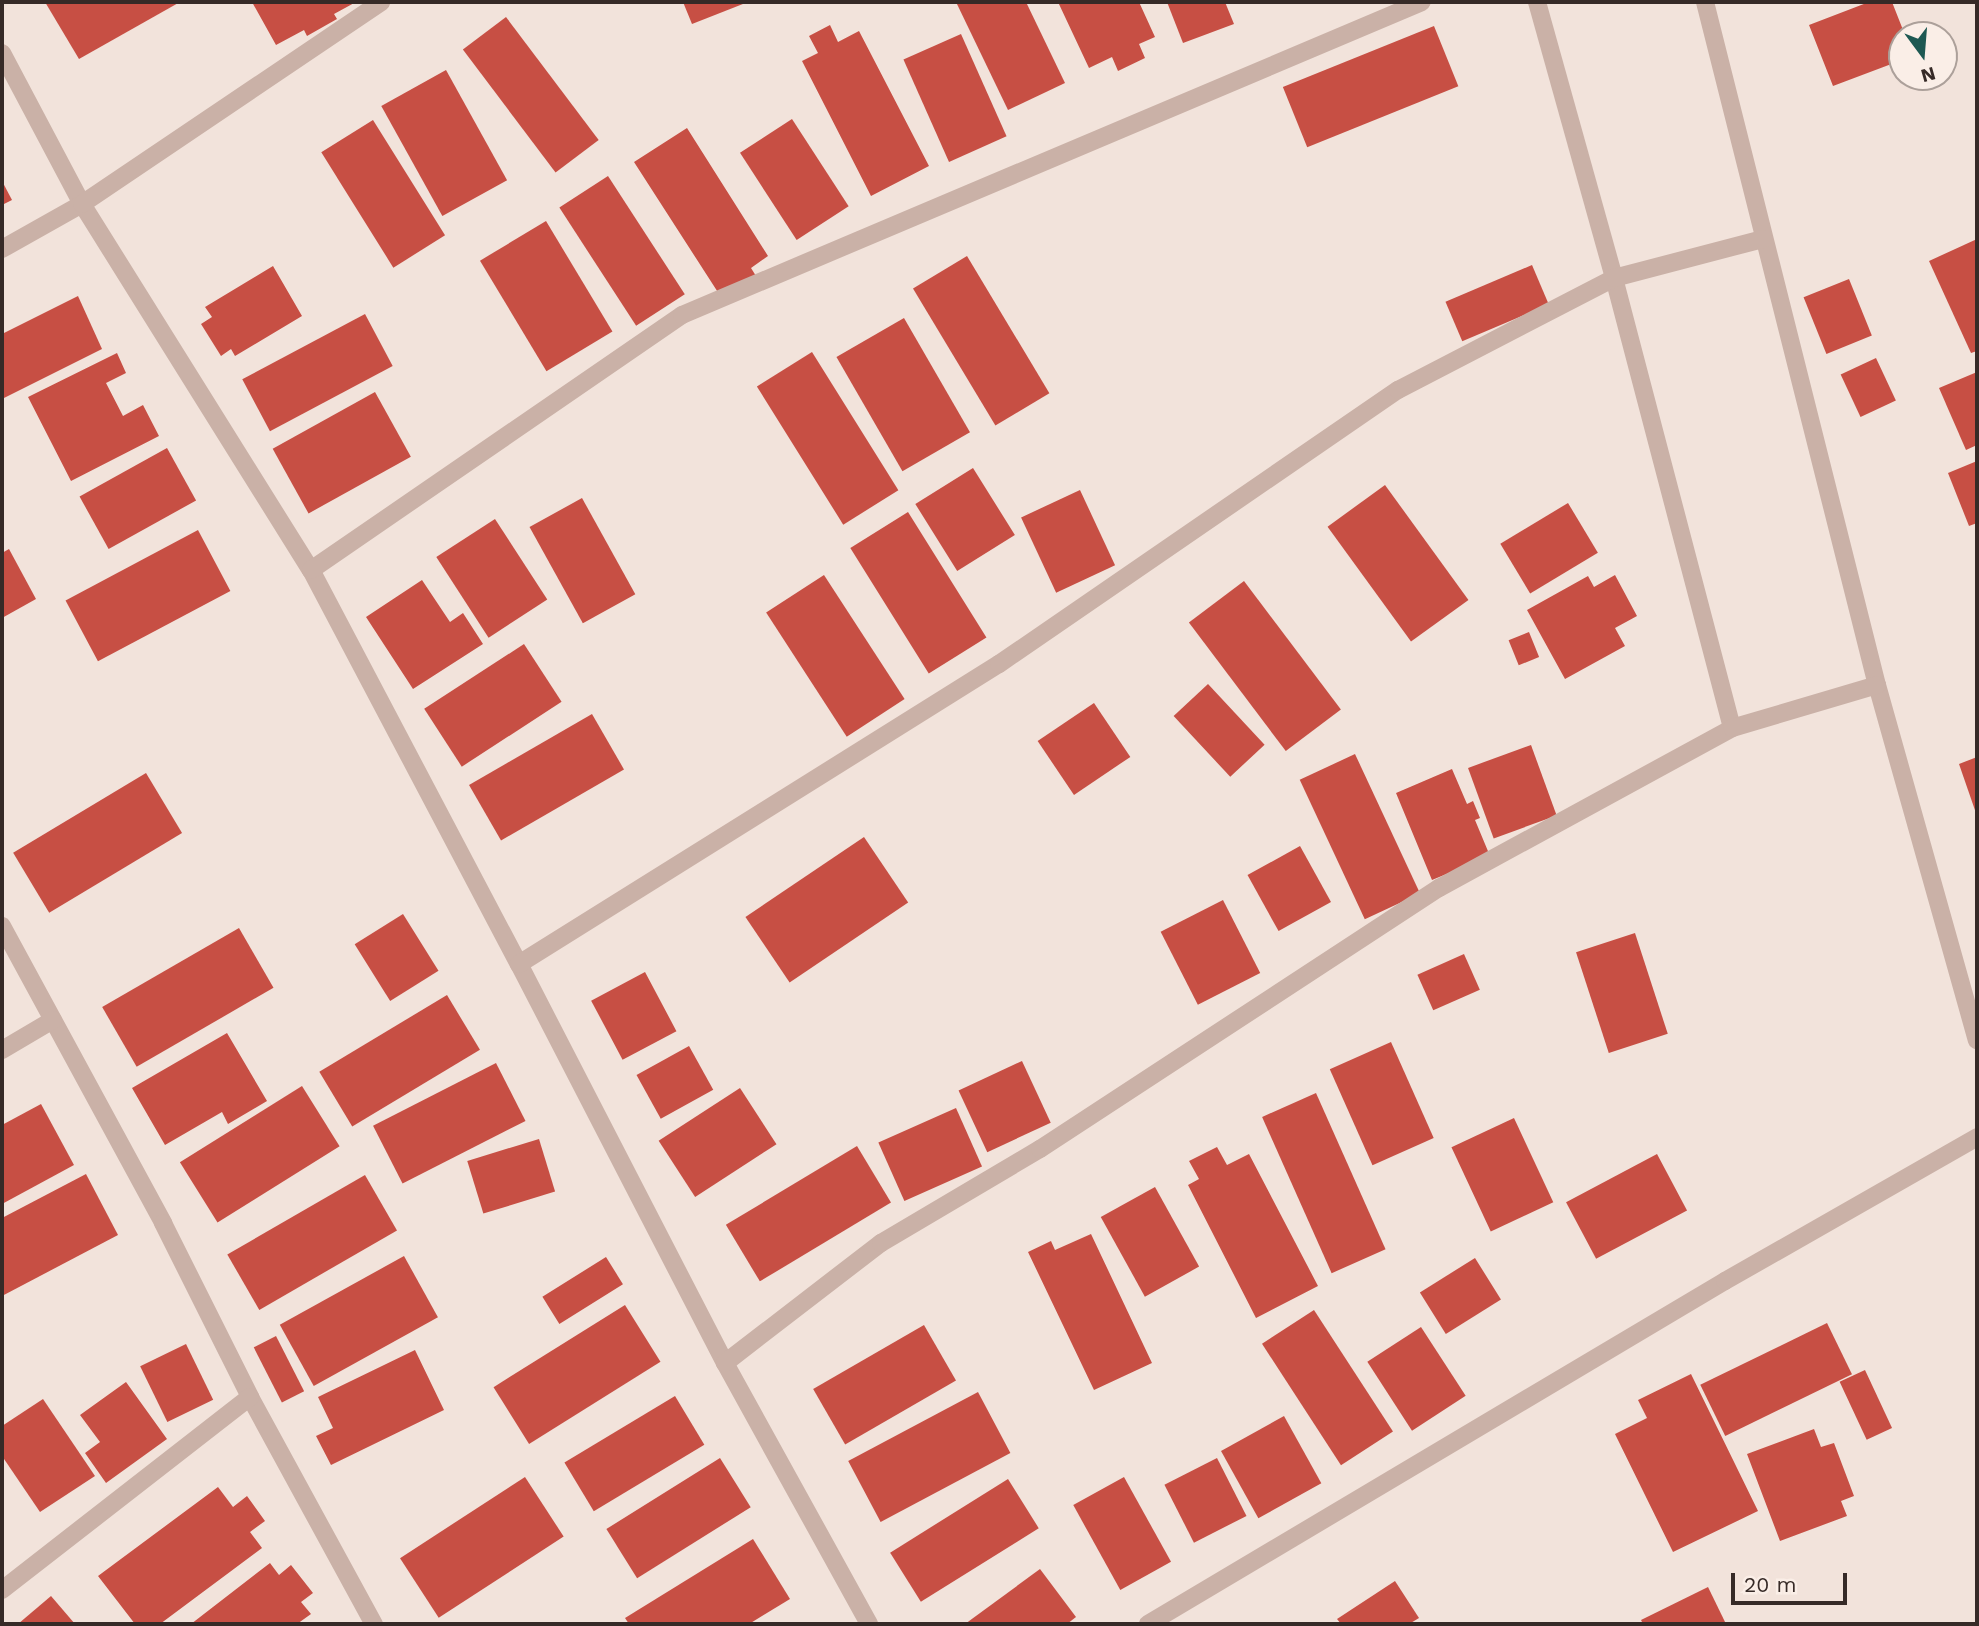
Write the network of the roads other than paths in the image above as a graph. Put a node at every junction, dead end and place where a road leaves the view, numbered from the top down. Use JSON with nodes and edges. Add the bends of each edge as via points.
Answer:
{"nodes":[{"id":1,"x":381,"y":2,"type":"edge"},
{"id":2,"x":1422,"y":2,"type":"edge"},
{"id":3,"x":1537,"y":2,"type":"edge"},
{"id":4,"x":1705,"y":2,"type":"edge"},
{"id":5,"x":2,"y":53,"type":"edge"},
{"id":6,"x":82,"y":204,"type":"junction"},
{"id":7,"x":1763,"y":239,"type":"junction"},
{"id":8,"x":2,"y":249,"type":"edge"},
{"id":9,"x":1614,"y":278,"type":"junction"},
{"id":10,"x":311,"y":570,"type":"junction"},
{"id":11,"x":1877,"y":685,"type":"junction"},
{"id":12,"x":1732,"y":728,"type":"junction"},
{"id":13,"x":2,"y":926,"type":"edge"},
{"id":14,"x":519,"y":964,"type":"junction"},
{"id":15,"x":53,"y":1020,"type":"junction"},
{"id":16,"x":1977,"y":1040,"type":"edge"},
{"id":17,"x":2,"y":1051,"type":"edge"},
{"id":18,"x":1977,"y":1137,"type":"edge"},
{"id":19,"x":724,"y":1363,"type":"junction"},
{"id":20,"x":250,"y":1396,"type":"junction"},
{"id":21,"x":2,"y":1590,"type":"edge"},
{"id":22,"x":374,"y":1624,"type":"edge"},
{"id":23,"x":869,"y":1624,"type":"edge"},
{"id":24,"x":1148,"y":1624,"type":"edge"}],
"edges":[{"from":1,"to":6,"type":"street"},
{"from":2,"to":10,"type":"street","via":[[682,315]]},
{"from":3,"to":9,"type":"street"},
{"from":4,"to":7,"type":"street"},
{"from":5,"to":6,"type":"street"},
{"from":6,"to":8,"type":"street"},
{"from":6,"to":10,"type":"street"},
{"from":7,"to":9,"type":"street"},
{"from":7,"to":11,"type":"street"},
{"from":9,"to":12,"type":"street"},
{"from":9,"to":14,"type":"street","via":[[1398,390],[999,664]]},
{"from":10,"to":14,"type":"street"},
{"from":11,"to":12,"type":"street"},
{"from":11,"to":16,"type":"street"},
{"from":12,"to":19,"type":"street","via":[[1438,887],[1040,1149],[881,1243]]},
{"from":13,"to":15,"type":"street"},
{"from":14,"to":19,"type":"street"},
{"from":15,"to":17,"type":"street"},
{"from":15,"to":20,"type":"street"},
{"from":18,"to":24,"type":"street"},
{"from":19,"to":23,"type":"street"},
{"from":20,"to":21,"type":"street"},
{"from":20,"to":22,"type":"street"}]}
